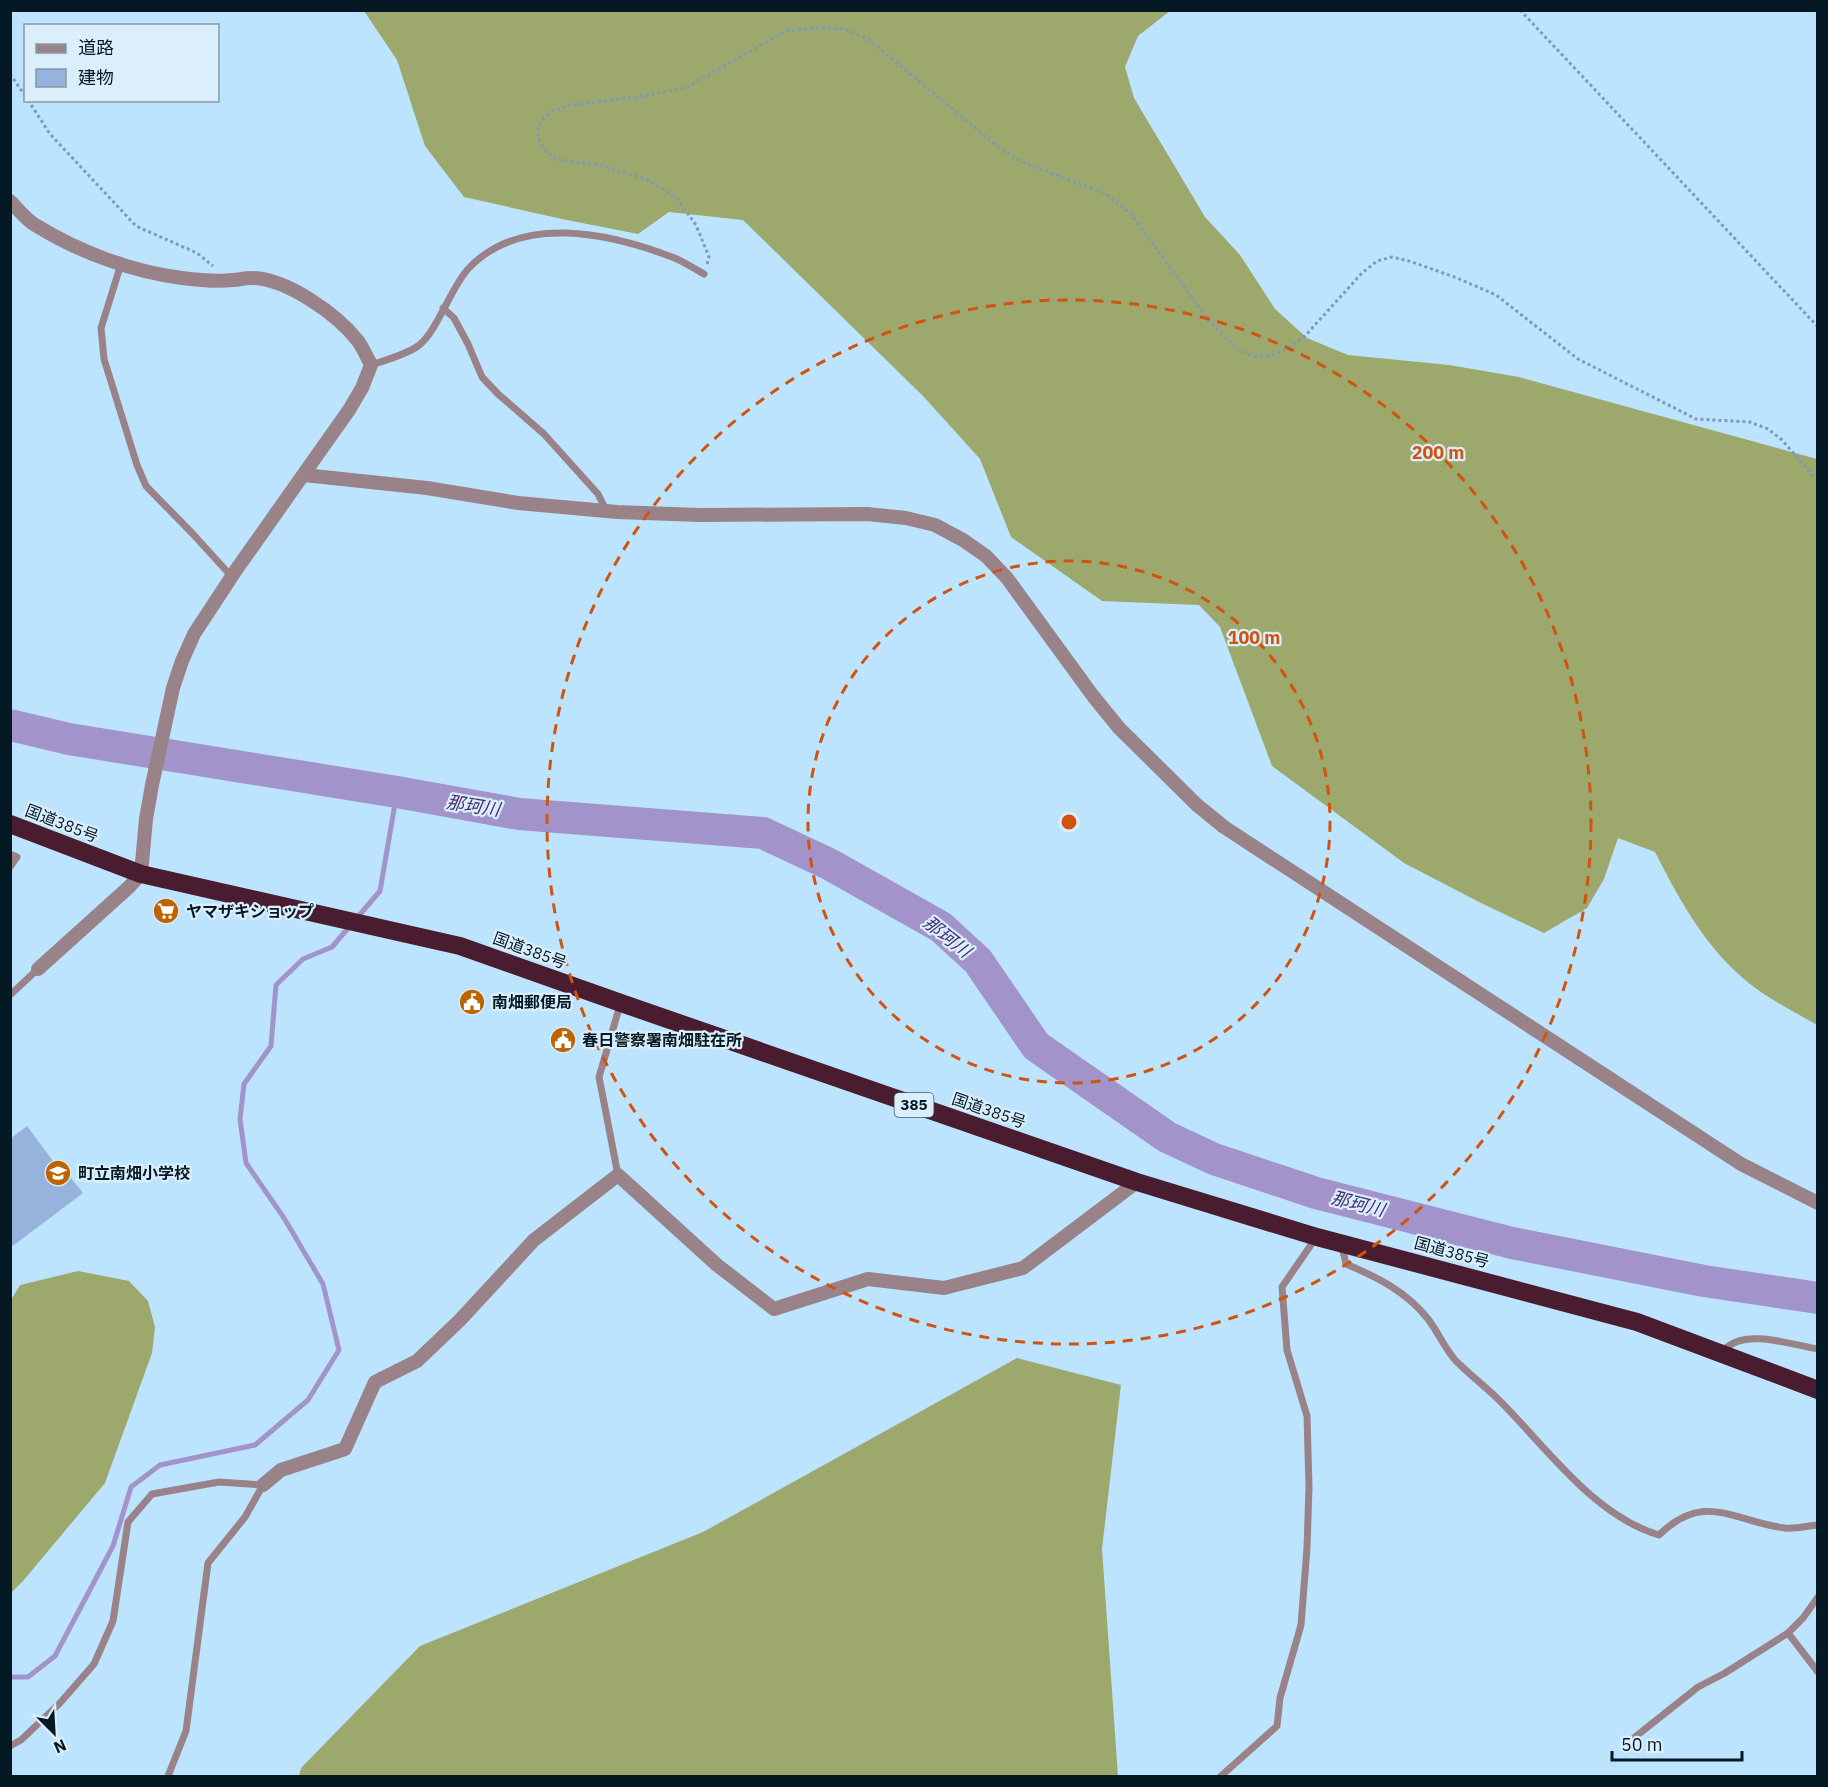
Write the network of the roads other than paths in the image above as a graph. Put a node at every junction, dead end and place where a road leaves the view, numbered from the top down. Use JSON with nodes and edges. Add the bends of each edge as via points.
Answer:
{"nodes":[{"id":1,"x":10,"y":201,"type":"edge"},
{"id":2,"x":122,"y":263,"type":"junction"},
{"id":3,"x":704,"y":274,"type":"road end"},
{"id":4,"x":443,"y":308,"type":"junction"},
{"id":5,"x":371,"y":365,"type":"junction"},
{"id":6,"x":304,"y":475,"type":"junction"},
{"id":7,"x":606,"y":510,"type":"junction"},
{"id":8,"x":232,"y":577,"type":"junction"},
{"id":9,"x":10,"y":825,"type":"edge"},
{"id":10,"x":10,"y":854,"type":"edge"},
{"id":11,"x":10,"y":867,"type":"edge"},
{"id":12,"x":141,"y":874,"type":"junction"},
{"id":13,"x":38,"y":969,"type":"joint"},
{"id":14,"x":10,"y":995,"type":"edge"},
{"id":15,"x":621,"y":1004,"type":"junction"},
{"id":16,"x":618,"y":1175,"type":"junction"},
{"id":17,"x":1137,"y":1182,"type":"junction"},
{"id":18,"x":1818,"y":1203,"type":"edge"},
{"id":19,"x":1317,"y":1237,"type":"junction"},
{"id":20,"x":1341,"y":1242,"type":"junction"},
{"id":21,"x":1818,"y":1349,"type":"edge"},
{"id":22,"x":1729,"y":1358,"type":"junction"},
{"id":23,"x":1818,"y":1390,"type":"edge"},
{"id":24,"x":263,"y":1485,"type":"junction"},
{"id":25,"x":1818,"y":1525,"type":"edge"},
{"id":26,"x":1818,"y":1598,"type":"edge"},
{"id":27,"x":1788,"y":1633,"type":"junction"},
{"id":28,"x":1818,"y":1672,"type":"edge"},
{"id":29,"x":1630,"y":1742,"type":"dead end"},
{"id":30,"x":10,"y":1746,"type":"edge"},
{"id":31,"x":168,"y":1776,"type":"edge"},
{"id":32,"x":1221,"y":1776,"type":"edge"}],
"edges":[{"from":1,"to":2,"type":"street","via":[[35,225]]},
{"from":2,"to":5,"type":"street","via":[[182,278],[277,282],[332,316],[358,341]]},
{"from":2,"to":8,"type":"lane","via":[[101,328],[104,359],[137,465],[146,486]]},
{"from":3,"to":4,"type":"lane","via":[[673,257],[609,238],[573,232],[542,234],[510,242],[482,255],[467,270]]},
{"from":4,"to":5,"type":"lane","via":[[419,345]]},
{"from":4,"to":7,"type":"lane","via":[[454,318],[482,377],[552,442],[598,494]]},
{"from":5,"to":6,"type":"street","via":[[362,388]]},
{"from":6,"to":7,"type":"street","via":[[427,488],[518,503]]},
{"from":6,"to":8,"type":"street"},
{"from":7,"to":18,"type":"street","via":[[658,515],[867,514],[935,525],[963,540],[986,556],[1007,579],[1119,728],[1197,806],[1741,1164]]},
{"from":8,"to":12,"type":"street","via":[[194,634],[173,688],[146,819]]},
{"from":9,"to":12,"type":"highway","name":"国道385号","number":"385"},
{"from":10,"to":11,"type":"lane","via":[[17,857]]},
{"from":12,"to":13,"type":"street"},
{"from":12,"to":15,"type":"highway","name":"国道385号","number":"385","via":[[460,946]]},
{"from":13,"to":14,"type":"lane"},
{"from":15,"to":16,"type":"lane","via":[[599,1077]]},
{"from":15,"to":17,"type":"highway","name":"国道385号","number":"385"},
{"from":16,"to":17,"type":"street","via":[[717,1265],[774,1309],[868,1279],[944,1288],[1023,1268]]},
{"from":16,"to":24,"type":"street","via":[[534,1240],[417,1362],[375,1382],[345,1449],[281,1470]]},
{"from":17,"to":19,"type":"highway","name":"国道385号","number":"385"},
{"from":19,"to":20,"type":"highway","name":"国道385号","number":"385"},
{"from":19,"to":32,"type":"lane","via":[[1282,1287],[1287,1350],[1307,1416],[1309,1487],[1301,1625],[1280,1698],[1277,1726]]},
{"from":20,"to":22,"type":"highway","name":"国道385号","number":"385","via":[[1636,1322]]},
{"from":20,"to":25,"type":"lane","via":[[1346,1264],[1383,1281],[1411,1300],[1456,1360],[1607,1508],[1659,1535],[1683,1518],[1706,1510],[1783,1528]]},
{"from":21,"to":22,"type":"lane","via":[[1743,1339],[1727,1347]]},
{"from":22,"to":23,"type":"highway","name":"国道385号","number":"385"},
{"from":24,"to":30,"type":"lane","via":[[219,1482],[152,1494],[128,1522],[113,1621],[94,1664],[60,1703]]},
{"from":24,"to":31,"type":"lane","via":[[245,1517],[208,1563],[186,1731]]},
{"from":26,"to":27,"type":"lane"},
{"from":27,"to":28,"type":"lane"},
{"from":27,"to":29,"type":"lane","via":[[1698,1687]]}]}
